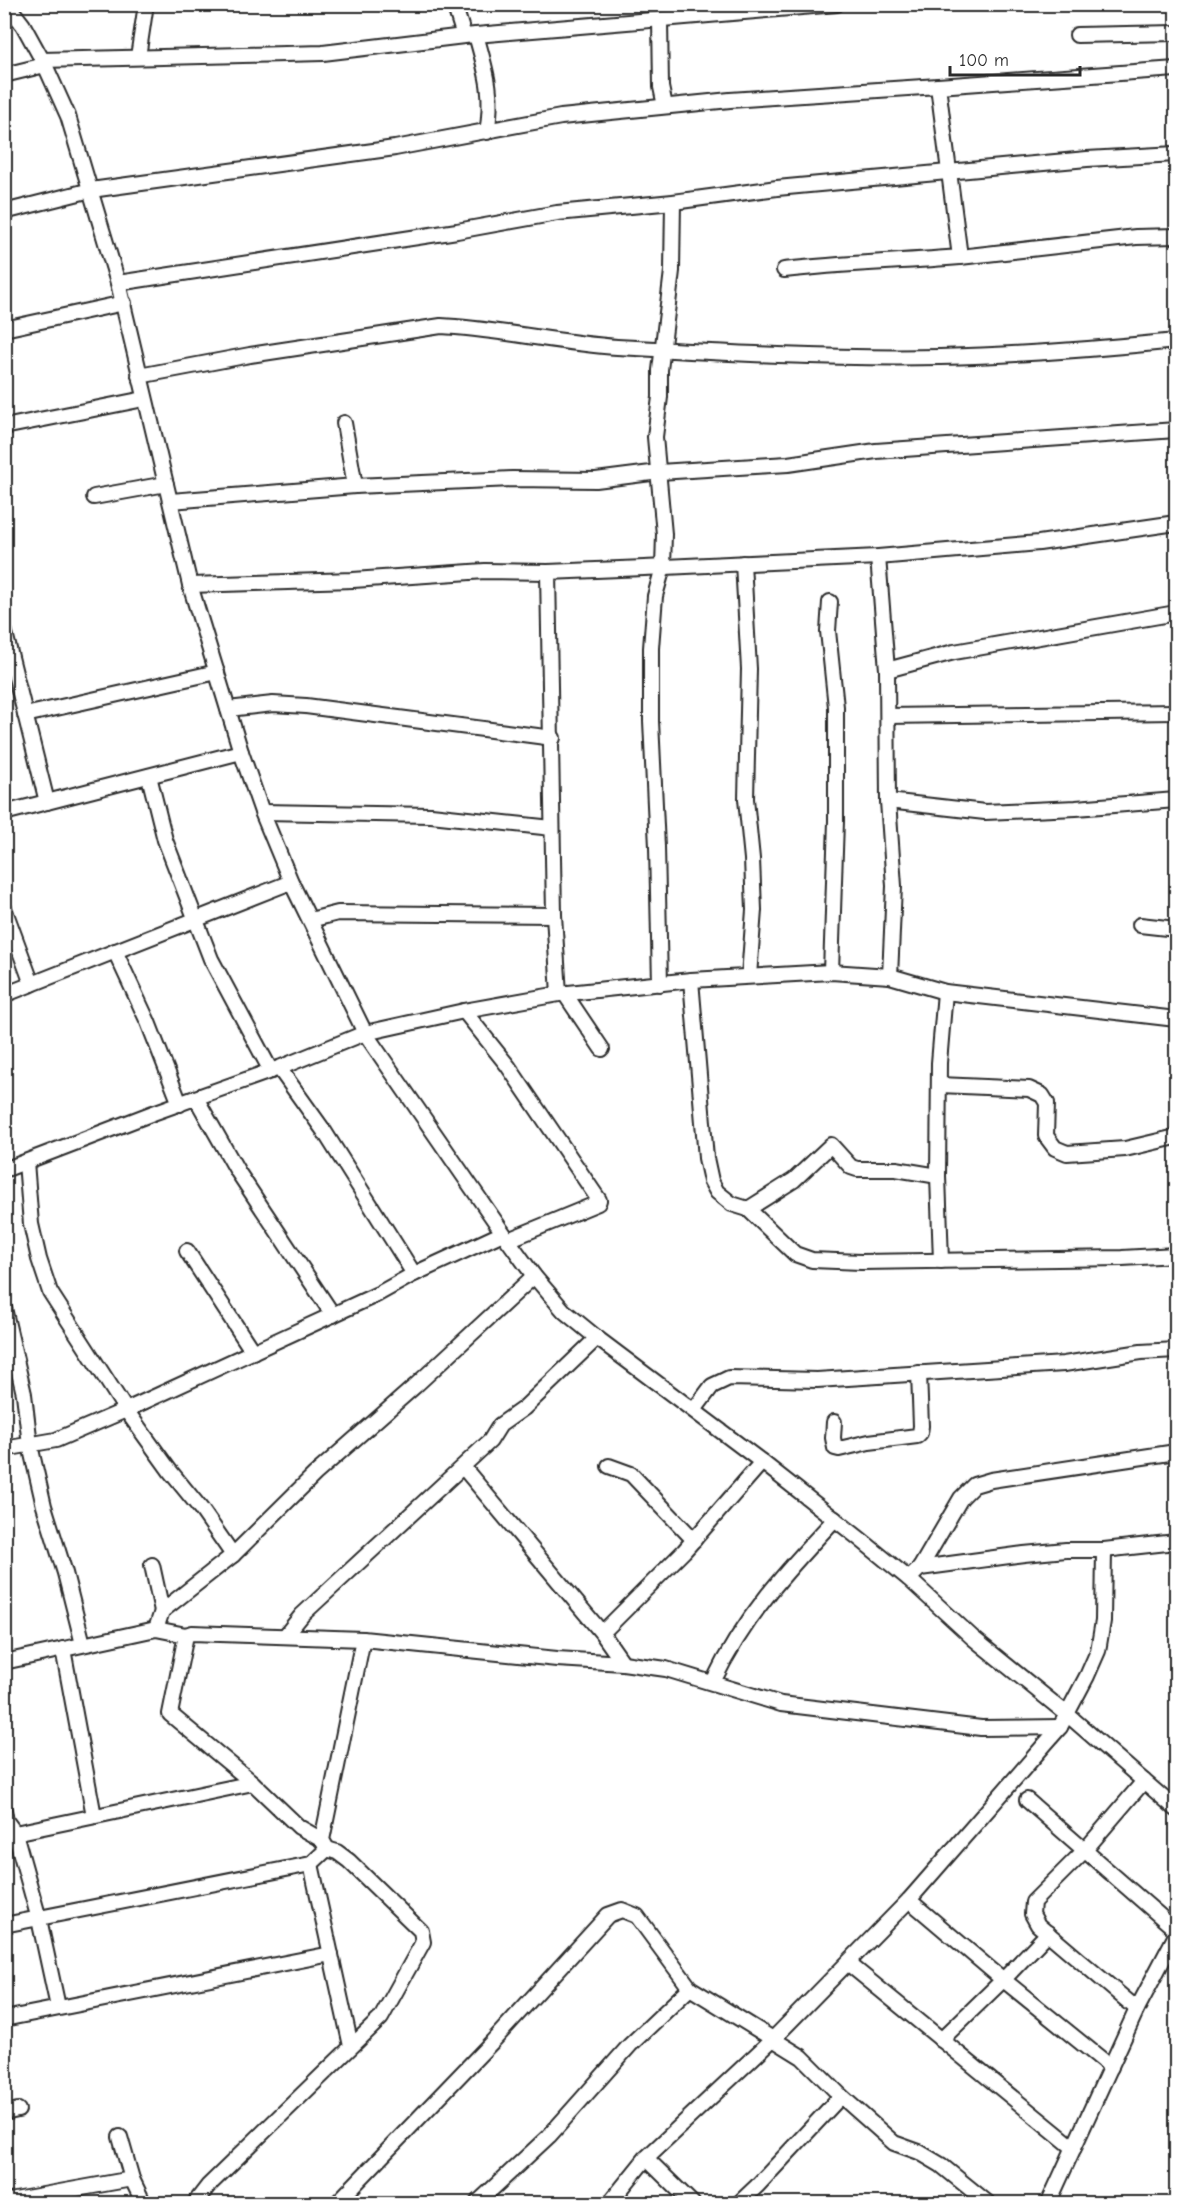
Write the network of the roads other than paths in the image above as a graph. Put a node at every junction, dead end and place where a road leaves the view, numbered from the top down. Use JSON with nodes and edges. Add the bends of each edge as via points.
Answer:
{"nodes":[{"id":1,"x":7,"y":4,"type":"edge"},
{"id":2,"x":146,"y":4,"type":"edge"},
{"id":3,"x":454,"y":4,"type":"edge"},
{"id":4,"x":837,"y":4,"type":"edge"},
{"id":5,"x":660,"y":20,"type":"junction"},
{"id":6,"x":1176,"y":33,"type":"edge"},
{"id":7,"x":1077,"y":35,"type":"dead end"},
{"id":8,"x":470,"y":36,"type":"junction"},
{"id":9,"x":138,"y":57,"type":"junction"},
{"id":10,"x":44,"y":62,"type":"junction"},
{"id":11,"x":1176,"y":69,"type":"edge"},
{"id":12,"x":4,"y":75,"type":"edge"},
{"id":13,"x":938,"y":86,"type":"junction"},
{"id":14,"x":665,"y":106,"type":"junction"},
{"id":15,"x":487,"y":132,"type":"junction"},
{"id":16,"x":1176,"y":154,"type":"edge"},
{"id":17,"x":950,"y":172,"type":"junction"},
{"id":18,"x":90,"y":190,"type":"junction"},
{"id":19,"x":673,"y":202,"type":"junction"},
{"id":20,"x":4,"y":212,"type":"edge"},
{"id":21,"x":1176,"y":236,"type":"edge"},
{"id":22,"x":960,"y":257,"type":"junction"},
{"id":23,"x":784,"y":270,"type":"dead end"},
{"id":24,"x":118,"y":283,"type":"junction"},
{"id":25,"x":123,"y":303,"type":"junction"},
{"id":26,"x":4,"y":329,"type":"edge"},
{"id":27,"x":1176,"y":341,"type":"edge"},
{"id":28,"x":663,"y":348,"type":"junction"},
{"id":29,"x":139,"y":376,"type":"junction"},
{"id":30,"x":144,"y":399,"type":"junction"},
{"id":31,"x":344,"y":423,"type":"dead end"},
{"id":32,"x":4,"y":427,"type":"edge"},
{"id":33,"x":1176,"y":430,"type":"edge"},
{"id":34,"x":659,"y":472,"type":"junction"},
{"id":35,"x":166,"y":484,"type":"junction"},
{"id":36,"x":355,"y":486,"type":"junction"},
{"id":37,"x":94,"y":497,"type":"dead end"},
{"id":38,"x":171,"y":501,"type":"junction"},
{"id":39,"x":1176,"y":523,"type":"edge"},
{"id":40,"x":878,"y":557,"type":"junction"},
{"id":41,"x":743,"y":563,"type":"junction"},
{"id":42,"x":663,"y":567,"type":"junction"},
{"id":43,"x":548,"y":572,"type":"junction"},
{"id":44,"x":190,"y":585,"type":"junction"},
{"id":45,"x":830,"y":602,"type":"dead end"},
{"id":46,"x":1176,"y":613,"type":"edge"},
{"id":47,"x":4,"y":629,"type":"edge"},
{"id":48,"x":887,"y":670,"type":"junction"},
{"id":49,"x":217,"y":672,"type":"junction"},
{"id":50,"x":228,"y":710,"type":"junction"},
{"id":51,"x":1176,"y":712,"type":"edge"},
{"id":52,"x":25,"y":715,"type":"junction"},
{"id":53,"x":888,"y":716,"type":"junction"},
{"id":54,"x":553,"y":738,"type":"junction"},
{"id":55,"x":241,"y":752,"type":"junction"},
{"id":56,"x":149,"y":776,"type":"junction"},
{"id":57,"x":1176,"y":800,"type":"edge"},
{"id":58,"x":888,"y":801,"type":"junction"},
{"id":59,"x":47,"y":802,"type":"junction"},
{"id":60,"x":262,"y":812,"type":"junction"},
{"id":61,"x":4,"y":813,"type":"edge"},
{"id":62,"x":552,"y":828,"type":"junction"},
{"id":63,"x":291,"y":882,"type":"junction"},
{"id":64,"x":4,"y":908,"type":"edge"},
{"id":65,"x":554,"y":915,"type":"junction"},
{"id":66,"x":197,"y":918,"type":"junction"},
{"id":67,"x":310,"y":920,"type":"junction"},
{"id":68,"x":1140,"y":925,"type":"dead end"},
{"id":69,"x":1176,"y":929,"type":"edge"},
{"id":70,"x":115,"y":951,"type":"junction"},
{"id":71,"x":831,"y":972,"type":"junction"},
{"id":72,"x":749,"y":976,"type":"junction"},
{"id":73,"x":890,"y":976,"type":"junction"},
{"id":74,"x":691,"y":980,"type":"junction"},
{"id":75,"x":32,"y":984,"type":"junction"},
{"id":76,"x":660,"y":984,"type":"junction"},
{"id":77,"x":945,"y":992,"type":"junction"},
{"id":78,"x":562,"y":994,"type":"junction"},
{"id":79,"x":4,"y":995,"type":"edge"},
{"id":80,"x":464,"y":1011,"type":"junction"},
{"id":81,"x":1176,"y":1018,"type":"edge"},
{"id":82,"x":365,"y":1033,"type":"junction"},
{"id":83,"x":602,"y":1049,"type":"dead end"},
{"id":84,"x":275,"y":1070,"type":"junction"},
{"id":85,"x":940,"y":1085,"type":"junction"},
{"id":86,"x":196,"y":1098,"type":"junction"},
{"id":87,"x":180,"y":1104,"type":"junction"},
{"id":88,"x":1176,"y":1137,"type":"edge"},
{"id":89,"x":26,"y":1161,"type":"junction"},
{"id":90,"x":4,"y":1170,"type":"edge"},
{"id":91,"x":938,"y":1176,"type":"junction"},
{"id":92,"x":748,"y":1209,"type":"junction"},
{"id":93,"x":506,"y":1236,"type":"junction"},
{"id":94,"x":187,"y":1251,"type":"dead end"},
{"id":95,"x":1176,"y":1255,"type":"edge"},
{"id":96,"x":941,"y":1261,"type":"junction"},
{"id":97,"x":414,"y":1274,"type":"junction"},
{"id":98,"x":534,"y":1276,"type":"junction"},
{"id":99,"x":4,"y":1308,"type":"edge"},
{"id":100,"x":333,"y":1316,"type":"junction"},
{"id":101,"x":597,"y":1338,"type":"junction"},
{"id":102,"x":1176,"y":1350,"type":"edge"},
{"id":103,"x":253,"y":1352,"type":"junction"},
{"id":104,"x":919,"y":1373,"type":"junction"},
{"id":105,"x":126,"y":1410,"type":"junction"},
{"id":106,"x":694,"y":1410,"type":"junction"},
{"id":107,"x":834,"y":1422,"type":"dead end"},
{"id":108,"x":30,"y":1445,"type":"junction"},
{"id":109,"x":4,"y":1449,"type":"edge"},
{"id":110,"x":1176,"y":1452,"type":"edge"},
{"id":111,"x":762,"y":1462,"type":"junction"},
{"id":112,"x":609,"y":1466,"type":"dead end"},
{"id":113,"x":463,"y":1467,"type":"junction"},
{"id":114,"x":835,"y":1519,"type":"junction"},
{"id":115,"x":694,"y":1540,"type":"junction"},
{"id":116,"x":1176,"y":1542,"type":"edge"},
{"id":117,"x":1104,"y":1550,"type":"junction"},
{"id":118,"x":233,"y":1555,"type":"junction"},
{"id":119,"x":152,"y":1565,"type":"dead end"},
{"id":120,"x":920,"y":1568,"type":"junction"},
{"id":121,"x":909,"y":1579,"type":"junction"},
{"id":122,"x":162,"y":1611,"type":"junction"},
{"id":123,"x":156,"y":1629,"type":"junction"},
{"id":124,"x":603,"y":1633,"type":"junction"},
{"id":125,"x":186,"y":1635,"type":"junction"},
{"id":126,"x":285,"y":1636,"type":"junction"},
{"id":127,"x":363,"y":1639,"type":"junction"},
{"id":128,"x":83,"y":1644,"type":"junction"},
{"id":129,"x":63,"y":1649,"type":"junction"},
{"id":130,"x":4,"y":1662,"type":"edge"},
{"id":131,"x":623,"y":1663,"type":"junction"},
{"id":132,"x":713,"y":1682,"type":"junction"},
{"id":133,"x":1064,"y":1721,"type":"junction"},
{"id":134,"x":1144,"y":1782,"type":"junction"},
{"id":135,"x":253,"y":1783,"type":"junction"},
{"id":136,"x":1027,"y":1800,"type":"dead end"},
{"id":137,"x":1176,"y":1809,"type":"edge"},
{"id":138,"x":4,"y":1810,"type":"edge"},
{"id":139,"x":94,"y":1816,"type":"junction"},
{"id":140,"x":15,"y":1833,"type":"junction"},
{"id":141,"x":325,"y":1844,"type":"junction"},
{"id":142,"x":1085,"y":1850,"type":"junction"},
{"id":143,"x":311,"y":1863,"type":"junction"},
{"id":144,"x":909,"y":1900,"type":"junction"},
{"id":145,"x":39,"y":1919,"type":"junction"},
{"id":146,"x":4,"y":1925,"type":"edge"},
{"id":147,"x":1176,"y":1930,"type":"edge"},
{"id":148,"x":1048,"y":1933,"type":"junction"},
{"id":149,"x":1176,"y":1935,"type":"edge"},
{"id":150,"x":331,"y":1954,"type":"junction"},
{"id":151,"x":849,"y":1964,"type":"junction"},
{"id":152,"x":1003,"y":1980,"type":"junction"},
{"id":153,"x":690,"y":1988,"type":"junction"},
{"id":154,"x":58,"y":2007,"type":"junction"},
{"id":155,"x":1137,"y":2009,"type":"junction"},
{"id":156,"x":4,"y":2019,"type":"edge"},
{"id":157,"x":774,"y":2038,"type":"junction"},
{"id":158,"x":941,"y":2040,"type":"junction"},
{"id":159,"x":351,"y":2046,"type":"junction"},
{"id":160,"x":1111,"y":2067,"type":"junction"},
{"id":161,"x":841,"y":2096,"type":"junction"},
{"id":162,"x":120,"y":2137,"type":"dead end"},
{"id":163,"x":1074,"y":2148,"type":"junction"},
{"id":164,"x":646,"y":2158,"type":"junction"},
{"id":165,"x":132,"y":2178,"type":"junction"},
{"id":166,"x":4,"y":2202,"type":"edge"},
{"id":167,"x":144,"y":2204,"type":"edge"},
{"id":168,"x":194,"y":2204,"type":"edge"},
{"id":169,"x":336,"y":2204,"type":"edge"},
{"id":170,"x":476,"y":2204,"type":"edge"},
{"id":171,"x":609,"y":2204,"type":"edge"},
{"id":172,"x":693,"y":2204,"type":"edge"},
{"id":173,"x":738,"y":2204,"type":"edge"},
{"id":174,"x":989,"y":2204,"type":"edge"},
{"id":175,"x":1048,"y":2204,"type":"edge"}],
"edges":[{"from":1,"to":10,"type":"street"},
{"from":2,"to":9,"type":"street"},
{"from":3,"to":8,"type":"street"},
{"from":4,"to":5,"type":"street"},
{"from":5,"to":8,"type":"street"},
{"from":5,"to":14,"type":"street"},
{"from":6,"to":7,"type":"street"},
{"from":8,"to":9,"type":"street","via":[[323,53]]},
{"from":8,"to":15,"type":"street","via":[[488,85],[491,110]]},
{"from":9,"to":10,"type":"street"},
{"from":10,"to":12,"type":"street"},
{"from":10,"to":18,"type":"street","via":[[68,116]]},
{"from":11,"to":13,"type":"street"},
{"from":13,"to":14,"type":"street"},
{"from":13,"to":17,"type":"street"},
{"from":14,"to":15,"type":"street","via":[[561,117]]},
{"from":15,"to":18,"type":"street"},
{"from":16,"to":17,"type":"street"},
{"from":17,"to":19,"type":"street"},
{"from":17,"to":22,"type":"street"},
{"from":18,"to":20,"type":"street"},
{"from":18,"to":24,"type":"street"},
{"from":19,"to":24,"type":"street","via":[[558,213]]},
{"from":19,"to":28,"type":"street","via":[[672,271]]},
{"from":21,"to":22,"type":"street"},
{"from":22,"to":23,"type":"street"},
{"from":24,"to":25,"type":"street"},
{"from":25,"to":26,"type":"street"},
{"from":25,"to":29,"type":"street"},
{"from":27,"to":28,"type":"street","via":[[939,357],[780,355]]},
{"from":28,"to":29,"type":"street","via":[[615,347],[441,326]]},
{"from":28,"to":34,"type":"street","via":[[655,437]]},
{"from":29,"to":30,"type":"street"},
{"from":30,"to":32,"type":"street"},
{"from":30,"to":35,"type":"street"},
{"from":31,"to":36,"type":"street"},
{"from":33,"to":34,"type":"street","via":[[876,451],[788,464]]},
{"from":34,"to":36,"type":"street","via":[[596,480],[512,479]]},
{"from":34,"to":42,"type":"street"},
{"from":35,"to":37,"type":"street"},
{"from":35,"to":38,"type":"street"},
{"from":36,"to":38,"type":"street"},
{"from":38,"to":44,"type":"street"},
{"from":39,"to":40,"type":"street","via":[[1039,543]]},
{"from":40,"to":41,"type":"street"},
{"from":40,"to":48,"type":"street"},
{"from":41,"to":42,"type":"street"},
{"from":41,"to":72,"type":"street","via":[[749,669],[746,799],[754,910]]},
{"from":42,"to":43,"type":"street"},
{"from":42,"to":76,"type":"street","via":[[655,596],[651,648]]},
{"from":43,"to":44,"type":"street","via":[[485,571]]},
{"from":43,"to":54,"type":"street"},
{"from":44,"to":49,"type":"street"},
{"from":45,"to":71,"type":"street","via":[[828,631],[836,707]]},
{"from":46,"to":48,"type":"street","via":[[954,652]]},
{"from":47,"to":52,"type":"street"},
{"from":48,"to":53,"type":"street"},
{"from":49,"to":50,"type":"street"},
{"from":49,"to":52,"type":"street"},
{"from":50,"to":54,"type":"street","via":[[273,704],[306,706]]},
{"from":50,"to":55,"type":"street"},
{"from":51,"to":53,"type":"street"},
{"from":52,"to":59,"type":"street"},
{"from":53,"to":58,"type":"street"},
{"from":54,"to":62,"type":"street"},
{"from":55,"to":56,"type":"street"},
{"from":55,"to":60,"type":"street"},
{"from":56,"to":59,"type":"street"},
{"from":56,"to":66,"type":"street","via":[[165,840]]},
{"from":57,"to":58,"type":"street","via":[[985,812]]},
{"from":58,"to":73,"type":"street","via":[[894,886]]},
{"from":59,"to":61,"type":"street"},
{"from":60,"to":62,"type":"street","via":[[431,815]]},
{"from":60,"to":63,"type":"street"},
{"from":62,"to":65,"type":"street"},
{"from":63,"to":66,"type":"street"},
{"from":63,"to":67,"type":"street"},
{"from":64,"to":75,"type":"street"},
{"from":65,"to":67,"type":"street","via":[[338,913]]},
{"from":65,"to":78,"type":"street"},
{"from":66,"to":70,"type":"street"},
{"from":66,"to":84,"type":"street","via":[[211,959]]},
{"from":67,"to":82,"type":"street"},
{"from":68,"to":69,"type":"street"},
{"from":70,"to":75,"type":"street"},
{"from":70,"to":87,"type":"street"},
{"from":71,"to":72,"type":"street"},
{"from":71,"to":73,"type":"street"},
{"from":72,"to":74,"type":"street"},
{"from":73,"to":77,"type":"street"},
{"from":74,"to":76,"type":"street"},
{"from":74,"to":92,"type":"street","via":[[711,1181],[732,1204]]},
{"from":75,"to":79,"type":"street"},
{"from":76,"to":78,"type":"street"},
{"from":77,"to":81,"type":"street"},
{"from":77,"to":85,"type":"street"},
{"from":78,"to":80,"type":"street"},
{"from":78,"to":83,"type":"street"},
{"from":80,"to":82,"type":"street"},
{"from":80,"to":93,"type":"street","via":[[508,1066],[599,1200]]},
{"from":82,"to":84,"type":"street"},
{"from":82,"to":93,"type":"street"},
{"from":84,"to":86,"type":"street"},
{"from":84,"to":97,"type":"street","via":[[324,1131]]},
{"from":85,"to":88,"type":"street","via":[[1029,1089],[1042,1095],[1047,1104],[1046,1136],[1055,1148],[1066,1153],[1125,1149]]},
{"from":85,"to":91,"type":"street"},
{"from":86,"to":87,"type":"street"},
{"from":86,"to":100,"type":"street","via":[[238,1172]]},
{"from":87,"to":89,"type":"street"},
{"from":89,"to":90,"type":"street"},
{"from":89,"to":105,"type":"street","via":[[31,1224],[50,1292]]},
{"from":91,"to":92,"type":"street","via":[[896,1169],[857,1169],[831,1145],[794,1180]]},
{"from":91,"to":96,"type":"street"},
{"from":92,"to":96,"type":"street","via":[[795,1254],[812,1260]]},
{"from":93,"to":97,"type":"street"},
{"from":93,"to":98,"type":"street"},
{"from":94,"to":103,"type":"street"},
{"from":95,"to":96,"type":"street"},
{"from":97,"to":100,"type":"street"},
{"from":98,"to":101,"type":"street","via":[[564,1311]]},
{"from":98,"to":118,"type":"street","via":[[315,1474]]},
{"from":99,"to":108,"type":"street","via":[[24,1394]]},
{"from":100,"to":103,"type":"street"},
{"from":101,"to":106,"type":"street"},
{"from":101,"to":113,"type":"street","via":[[524,1408],[500,1425],[490,1441]]},
{"from":102,"to":104,"type":"street","via":[[1064,1364]]},
{"from":103,"to":105,"type":"street"},
{"from":104,"to":106,"type":"street","via":[[817,1380],[729,1378],[712,1386]]},
{"from":104,"to":107,"type":"street","via":[[921,1426],[917,1436],[839,1449],[833,1444]]},
{"from":105,"to":108,"type":"street","via":[[56,1440]]},
{"from":105,"to":118,"type":"street"},
{"from":106,"to":111,"type":"street"},
{"from":108,"to":109,"type":"street"},
{"from":108,"to":128,"type":"street"},
{"from":110,"to":120,"type":"street","via":[[974,1485],[961,1498]]},
{"from":111,"to":114,"type":"street"},
{"from":111,"to":115,"type":"street"},
{"from":112,"to":115,"type":"street","via":[[631,1474]]},
{"from":113,"to":124,"type":"street"},
{"from":113,"to":126,"type":"street","via":[[302,1615]]},
{"from":114,"to":121,"type":"street"},
{"from":114,"to":132,"type":"street","via":[[747,1620]]},
{"from":115,"to":124,"type":"street"},
{"from":116,"to":117,"type":"street"},
{"from":117,"to":120,"type":"street","via":[[1024,1554]]},
{"from":117,"to":133,"type":"street","via":[[1103,1621],[1098,1651]]},
{"from":118,"to":122,"type":"street"},
{"from":119,"to":122,"type":"street"},
{"from":120,"to":121,"type":"street"},
{"from":121,"to":133,"type":"street"},
{"from":122,"to":123,"type":"street"},
{"from":123,"to":125,"type":"street"},
{"from":123,"to":128,"type":"street"},
{"from":124,"to":131,"type":"street"},
{"from":125,"to":126,"type":"street"},
{"from":125,"to":135,"type":"street","via":[[170,1714]]},
{"from":126,"to":127,"type":"street"},
{"from":127,"to":131,"type":"street"},
{"from":127,"to":141,"type":"street"},
{"from":128,"to":129,"type":"street"},
{"from":129,"to":130,"type":"street"},
{"from":129,"to":139,"type":"street"},
{"from":131,"to":132,"type":"street","via":[[666,1669]]},
{"from":132,"to":133,"type":"street","via":[[781,1704],[981,1728]]},
{"from":133,"to":134,"type":"street"},
{"from":133,"to":144,"type":"street"},
{"from":134,"to":137,"type":"street"},
{"from":134,"to":142,"type":"street"},
{"from":135,"to":139,"type":"street"},
{"from":135,"to":141,"type":"street","via":[[299,1827]]},
{"from":136,"to":142,"type":"street"},
{"from":138,"to":140,"type":"street"},
{"from":139,"to":140,"type":"street"},
{"from":140,"to":145,"type":"street"},
{"from":141,"to":143,"type":"street"},
{"from":141,"to":159,"type":"street","via":[[421,1931],[423,1942],[381,2018]]},
{"from":142,"to":147,"type":"street"},
{"from":142,"to":148,"type":"street","via":[[1033,1902],[1032,1914]]},
{"from":143,"to":145,"type":"street"},
{"from":143,"to":150,"type":"street"},
{"from":144,"to":151,"type":"street"},
{"from":144,"to":152,"type":"street"},
{"from":145,"to":146,"type":"street"},
{"from":145,"to":154,"type":"street"},
{"from":148,"to":152,"type":"street"},
{"from":148,"to":155,"type":"street"},
{"from":149,"to":155,"type":"street"},
{"from":150,"to":154,"type":"street"},
{"from":150,"to":159,"type":"street"},
{"from":151,"to":157,"type":"street"},
{"from":151,"to":158,"type":"street"},
{"from":152,"to":158,"type":"street"},
{"from":152,"to":160,"type":"street"},
{"from":153,"to":157,"type":"street"},
{"from":153,"to":169,"type":"street","via":[[637,1916],[622,1910],[608,1915]]},
{"from":153,"to":170,"type":"street","via":[[630,2045],[549,2136]]},
{"from":154,"to":156,"type":"street"},
{"from":155,"to":160,"type":"street"},
{"from":157,"to":161,"type":"street","via":[[802,2057]]},
{"from":157,"to":164,"type":"street"},
{"from":158,"to":163,"type":"street"},
{"from":159,"to":168,"type":"street"},
{"from":160,"to":163,"type":"street"},
{"from":161,"to":173,"type":"street"},
{"from":161,"to":174,"type":"street","via":[[894,2143],[941,2164]]},
{"from":162,"to":165,"type":"street"},
{"from":163,"to":175,"type":"street"},
{"from":164,"to":171,"type":"street"},
{"from":164,"to":172,"type":"street"},
{"from":165,"to":166,"type":"street"},
{"from":165,"to":167,"type":"street"}]}
